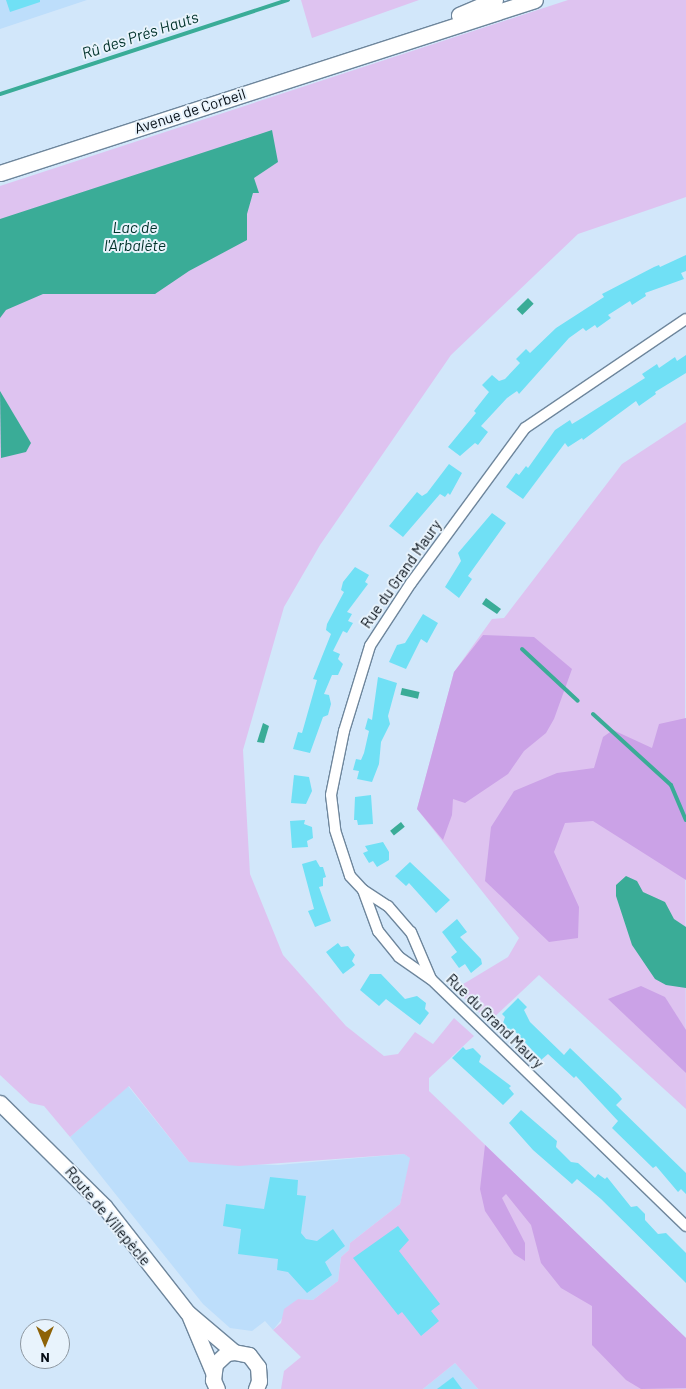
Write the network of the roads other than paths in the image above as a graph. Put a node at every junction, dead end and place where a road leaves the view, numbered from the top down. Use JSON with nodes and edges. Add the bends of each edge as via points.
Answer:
{"nodes":[{"id":1,"x":495,"y":0,"type":"edge"},
{"id":2,"x":535,"y":0,"type":"edge"},
{"id":3,"x":380,"y":48,"type":"junction"},
{"id":4,"x":0,"y":173,"type":"edge"},
{"id":5,"x":686,"y":319,"type":"edge"},
{"id":6,"x":363,"y":890,"type":"junction"},
{"id":7,"x":431,"y":979,"type":"junction"},
{"id":8,"x":0,"y":1102,"type":"edge"},
{"id":9,"x":686,"y":1226,"type":"edge"},
{"id":10,"x":188,"y":1313,"type":"junction"},
{"id":11,"x":234,"y":1352,"type":"junction"},
{"id":12,"x":213,"y":1372,"type":"junction"},
{"id":13,"x":259,"y":1386,"type":"edge"},
{"id":14,"x":217,"y":1389,"type":"edge"}],
"edges":[{"from":1,"to":3,"type":"main road","name":"Avenue de Corbeil"},
{"from":2,"to":3,"type":"main road","name":"Avenue de Corbeil"},
{"from":3,"to":4,"type":"main road","name":"Avenue de Corbeil"},
{"from":5,"to":6,"type":"street","name":"Rue du Grand Maury","via":[[525,428],[411,583],[370,646],[344,731],[331,796],[341,851],[350,876]]},
{"from":6,"to":7,"type":"street","name":"Rue du Grand Maury","via":[[388,906],[411,932]]},
{"from":6,"to":7,"type":"street","via":[[378,931],[399,957]]},
{"from":7,"to":9,"type":"street","name":"Rue du Grand Maury"},
{"from":8,"to":10,"type":"main road","name":"Route de Villepècle","via":[[104,1206]]},
{"from":10,"to":11,"type":"main road","name":"Route de Villepècle"},
{"from":10,"to":12,"type":"main road","name":"Route de Villepècle"},
{"from":11,"to":12,"type":"main road","via":[[220,1358]]},
{"from":11,"to":13,"type":"main road","name":"Route de Villepècle","via":[[242,1352],[255,1360]]},
{"from":12,"to":14,"type":"main road","name":"Route de Villepècle"}]}
